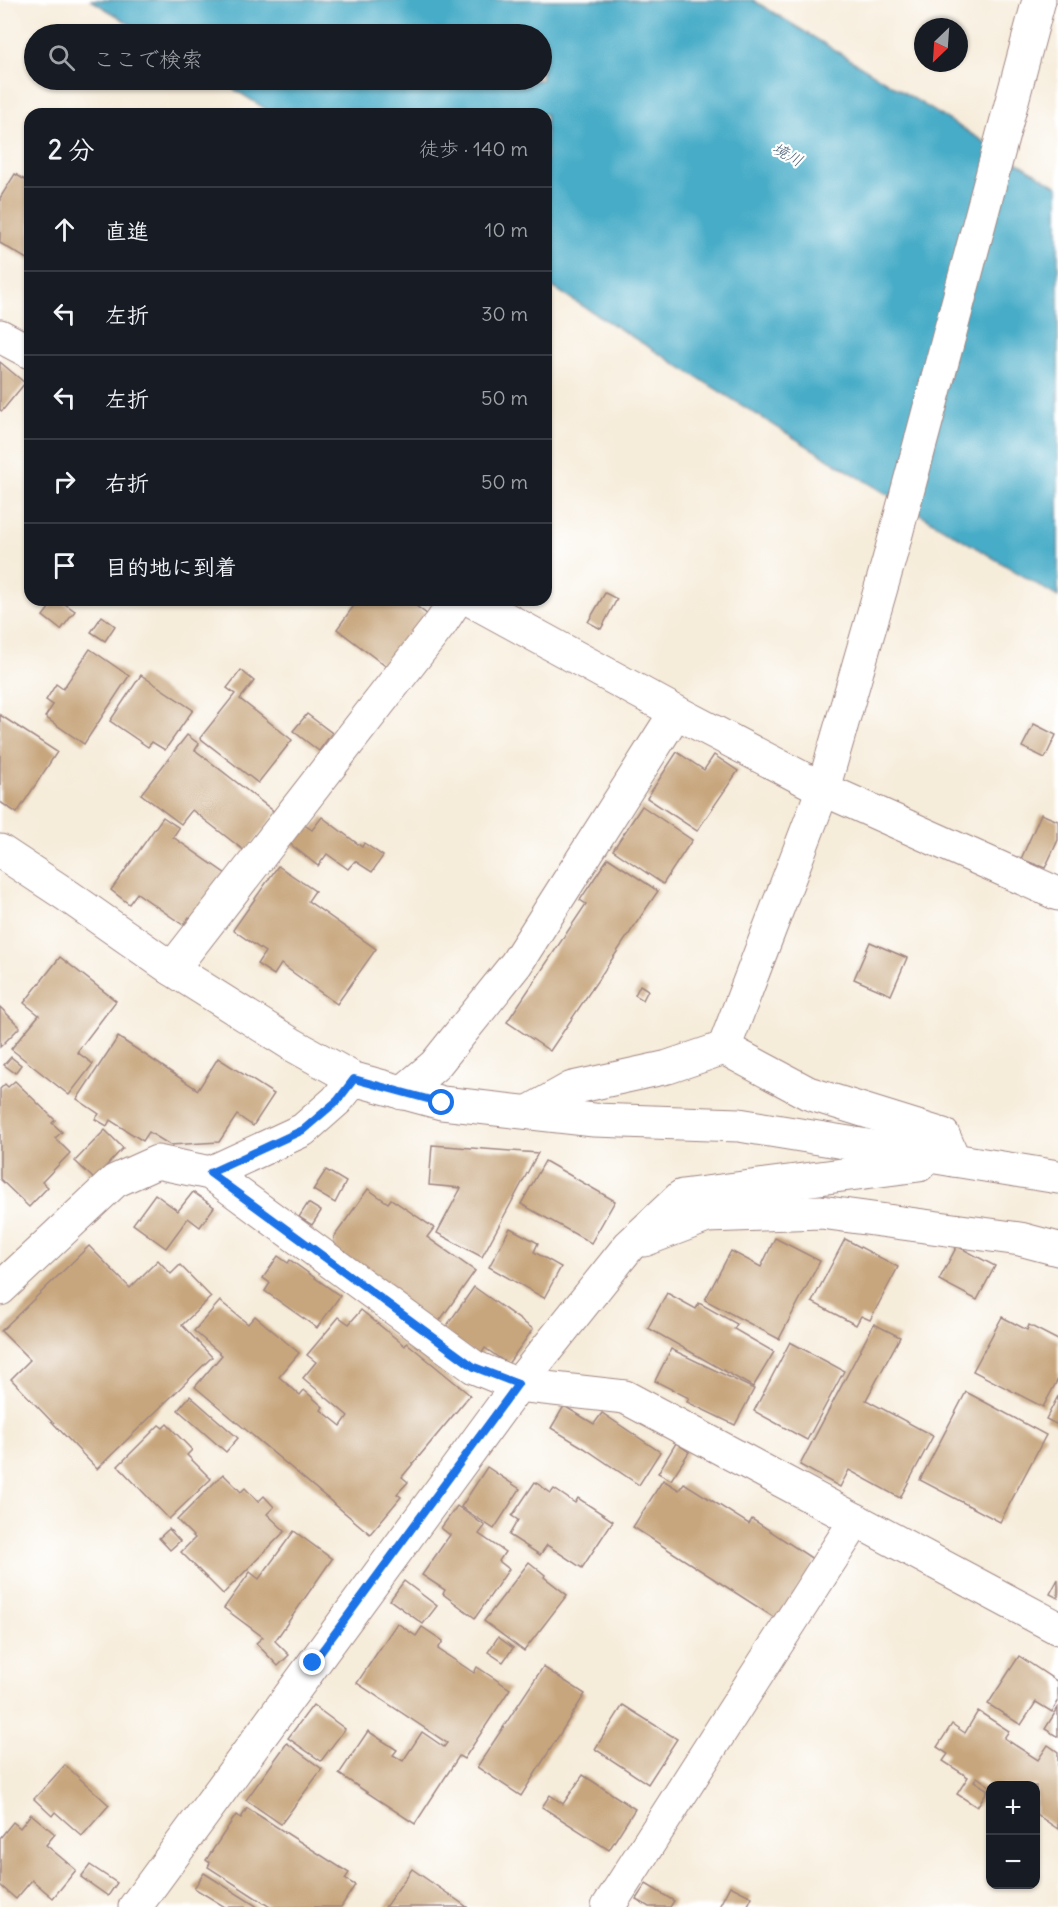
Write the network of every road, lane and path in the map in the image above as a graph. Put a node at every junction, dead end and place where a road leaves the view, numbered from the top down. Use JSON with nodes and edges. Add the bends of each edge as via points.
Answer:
{"nodes":[{"id":1,"x":1039,"y":0,"type":"edge"},
{"id":2,"x":0,"y":336,"type":"edge"},
{"id":3,"x":24,"y":349,"type":"edge"},
{"id":4,"x":452,"y":606,"type":"edge"},
{"id":5,"x":482,"y":606,"type":"edge"},
{"id":6,"x":676,"y":712,"type":"junction"},
{"id":7,"x":824,"y":789,"type":"junction"},
{"id":8,"x":0,"y":851,"type":"edge"},
{"id":9,"x":1058,"y":894,"type":"edge"},
{"id":10,"x":172,"y":969,"type":"junction"},
{"id":11,"x":724,"y":1048,"type":"junction"},
{"id":12,"x":354,"y":1079,"type":"junction"},
{"id":13,"x":402,"y":1093,"type":"junction"},
{"id":14,"x":529,"y":1112,"type":"junction"},
{"id":15,"x":954,"y":1161,"type":"junction"},
{"id":16,"x":210,"y":1173,"type":"junction"},
{"id":17,"x":1058,"y":1177,"type":"edge"},
{"id":18,"x":629,"y":1246,"type":"junction"},
{"id":19,"x":1058,"y":1249,"type":"edge"},
{"id":20,"x":0,"y":1289,"type":"edge"},
{"id":21,"x":518,"y":1384,"type":"junction"},
{"id":22,"x":856,"y":1520,"type":"junction"},
{"id":23,"x":1058,"y":1628,"type":"edge"},
{"id":24,"x":135,"y":1907,"type":"edge"},
{"id":25,"x":608,"y":1907,"type":"edge"}],
"edges":[{"from":1,"to":7,"type":"street"},
{"from":2,"to":3,"type":"street"},
{"from":4,"to":10,"type":"street"},
{"from":5,"to":6,"type":"street"},
{"from":6,"to":7,"type":"street"},
{"from":6,"to":13,"type":"street","via":[[516,964],[435,1065]]},
{"from":7,"to":9,"type":"street"},
{"from":7,"to":11,"type":"street"},
{"from":8,"to":10,"type":"street"},
{"from":10,"to":12,"type":"street"},
{"from":11,"to":14,"type":"street","via":[[668,1067],[572,1088]]},
{"from":11,"to":15,"type":"street","via":[[808,1093],[943,1135]]},
{"from":12,"to":13,"type":"street"},
{"from":12,"to":16,"type":"street","via":[[338,1100],[303,1130]]},
{"from":13,"to":14,"type":"street","via":[[442,1103]]},
{"from":14,"to":15,"type":"street","via":[[594,1120],[739,1125]]},
{"from":15,"to":17,"type":"street"},
{"from":15,"to":18,"type":"street","via":[[682,1196]]},
{"from":16,"to":20,"type":"street","via":[[158,1162],[115,1181]]},
{"from":16,"to":21,"type":"street","via":[[474,1367]]},
{"from":18,"to":19,"type":"street","via":[[707,1216],[820,1212],[1020,1239]]},
{"from":18,"to":21,"type":"street"},
{"from":21,"to":22,"type":"street","via":[[625,1397]]},
{"from":21,"to":24,"type":"street"},
{"from":22,"to":23,"type":"street"},
{"from":22,"to":25,"type":"street"}]}
